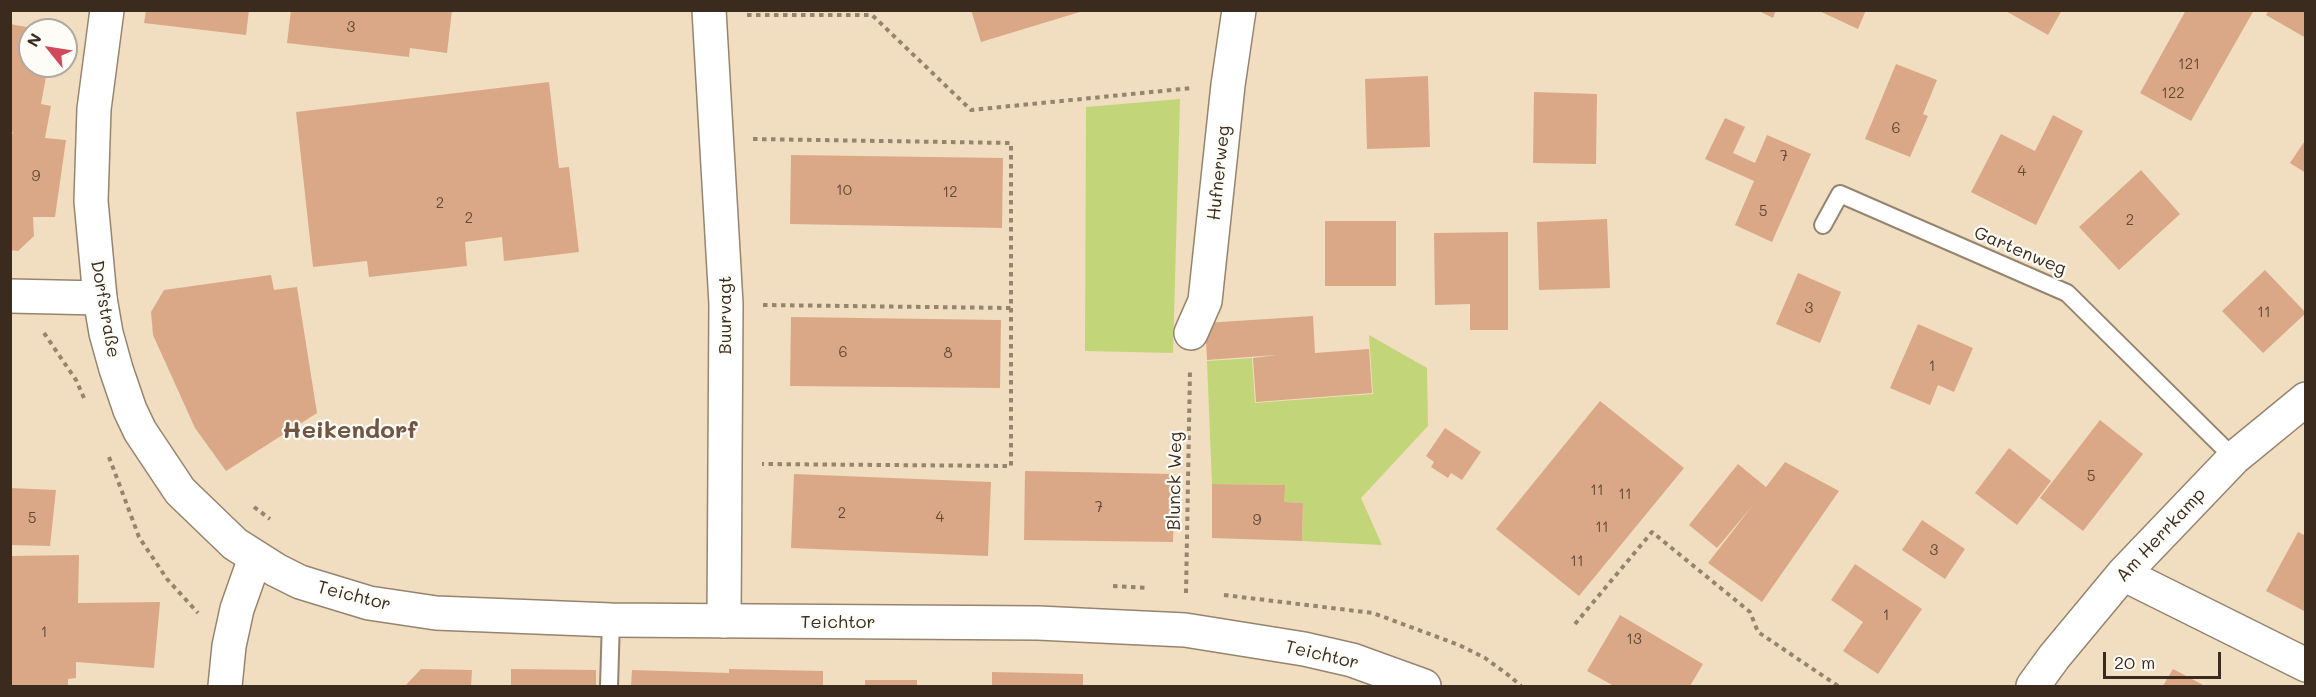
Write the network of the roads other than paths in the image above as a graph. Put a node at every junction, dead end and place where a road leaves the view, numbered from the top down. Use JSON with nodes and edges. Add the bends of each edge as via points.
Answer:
{"nodes":[{"id":1,"x":107,"y":10,"type":"edge"},
{"id":2,"x":1239,"y":10,"type":"edge"},
{"id":3,"x":709,"y":13,"type":"edge"},
{"id":4,"x":1822,"y":225,"type":"dead end"},
{"id":5,"x":20,"y":297,"type":"edge"},
{"id":6,"x":100,"y":298,"type":"junction"},
{"id":7,"x":1191,"y":333,"type":"road end"},
{"id":8,"x":2306,"y":399,"type":"edge"},
{"id":9,"x":2234,"y":458,"type":"junction"},
{"id":10,"x":255,"y":558,"type":"junction"},
{"id":11,"x":2123,"y":574,"type":"junction"},
{"id":12,"x":611,"y":620,"type":"junction"},
{"id":13,"x":724,"y":621,"type":"junction"},
{"id":14,"x":2306,"y":665,"type":"edge"},
{"id":15,"x":225,"y":687,"type":"edge"},
{"id":16,"x":609,"y":687,"type":"edge"},
{"id":17,"x":1424,"y":687,"type":"edge"},
{"id":18,"x":2033,"y":687,"type":"edge"}],
"edges":[{"from":1,"to":6,"type":"street","name":"Dorfstraße","via":[[94,109],[92,201]]},
{"from":2,"to":7,"type":"street","name":"Hufnerweg","via":[[1205,301]]},
{"from":3,"to":13,"type":"street","name":"Buurvagt","via":[[726,304]]},
{"from":4,"to":9,"type":"lane","name":"Gartenweg","via":[[1840,194],[2067,292]]},
{"from":5,"to":6,"type":"street"},
{"from":6,"to":10,"type":"street","name":"Dorfstraße","via":[[116,369],[140,431],[180,491],[217,529]]},
{"from":8,"to":9,"type":"street","name":"Am Herrkamp"},
{"from":9,"to":11,"type":"street","name":"Am Herrkamp"},
{"from":10,"to":12,"type":"street","name":"Teichtor","via":[[300,582],[369,603],[436,613]]},
{"from":10,"to":15,"type":"street","via":[[237,609]]},
{"from":11,"to":14,"type":"street"},
{"from":11,"to":18,"type":"street","name":"Am Herrkamp"},
{"from":12,"to":13,"type":"street","name":"Teichtor"},
{"from":12,"to":16,"type":"lane"},
{"from":13,"to":17,"type":"street","name":"Teichtor","via":[[1038,623],[1185,630],[1352,660]]}]}
